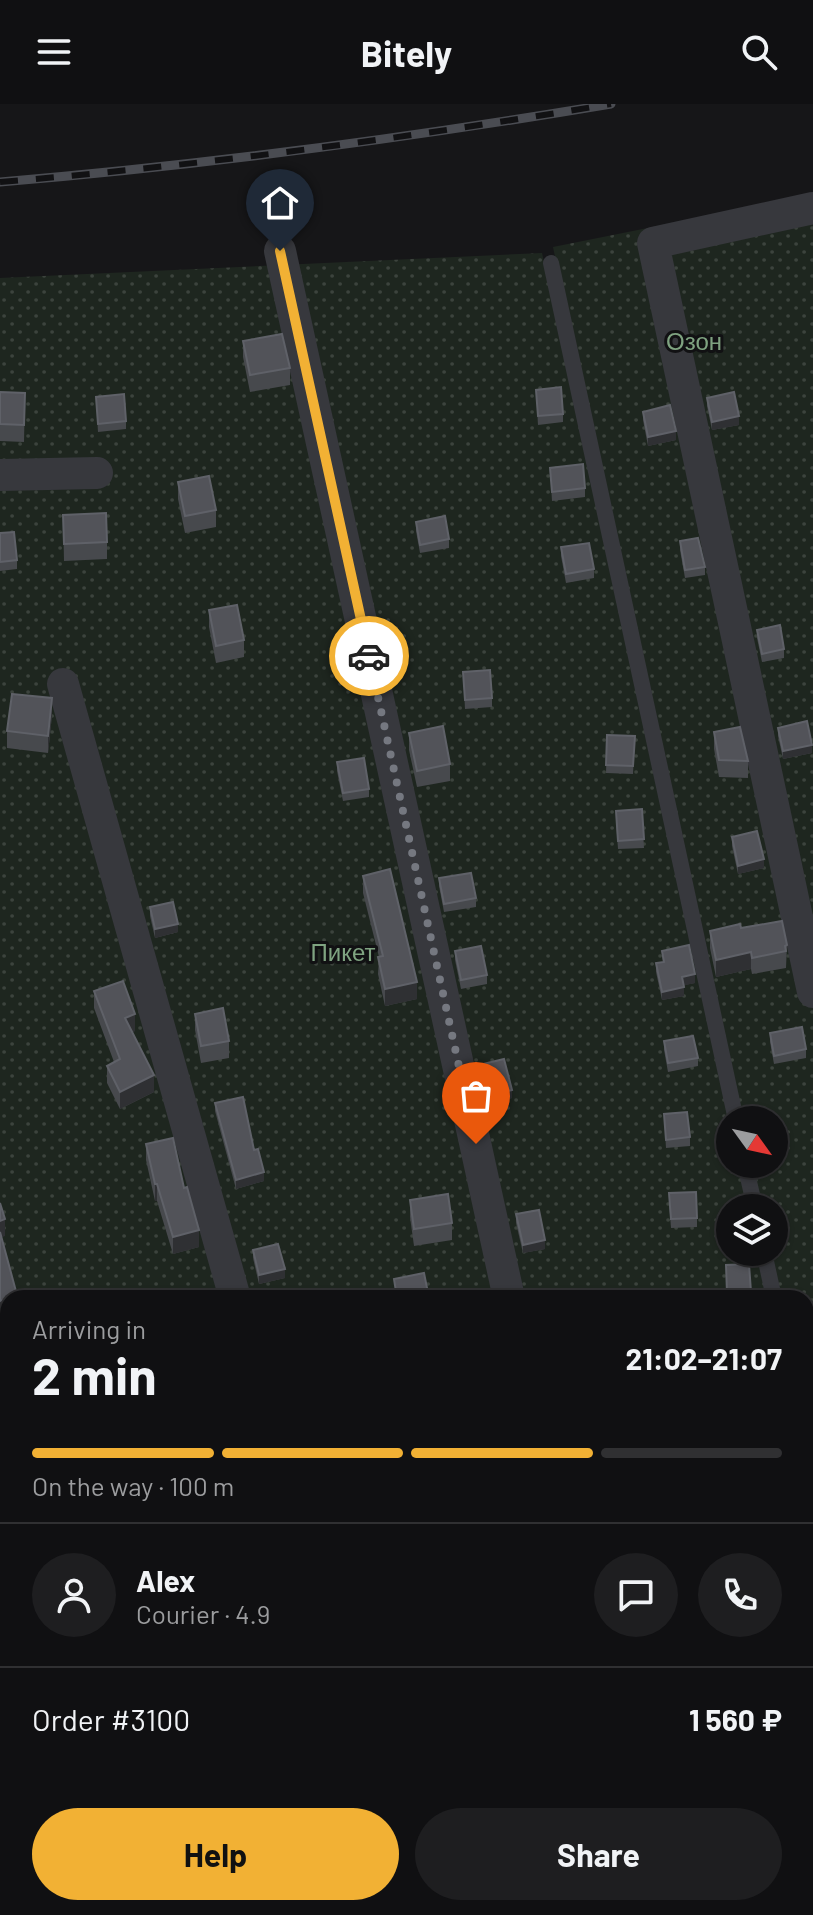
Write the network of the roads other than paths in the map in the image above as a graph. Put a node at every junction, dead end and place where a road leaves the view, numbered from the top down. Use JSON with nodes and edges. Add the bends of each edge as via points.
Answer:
{"nodes":[{"id":1,"x":813,"y":208,"type":"edge"},
{"id":2,"x":280,"y":251,"type":"dead end"},
{"id":3,"x":551,"y":263,"type":"dead end"},
{"id":4,"x":97,"y":473,"type":"dead end"},
{"id":5,"x":0,"y":475,"type":"edge"},
{"id":6,"x":63,"y":684,"type":"dead end"},
{"id":7,"x":813,"y":992,"type":"edge"},
{"id":8,"x":733,"y":1106,"type":"edge"},
{"id":9,"x":767,"y":1266,"type":"edge"},
{"id":10,"x":233,"y":1290,"type":"edge"},
{"id":11,"x":507,"y":1290,"type":"edge"},
{"id":12,"x":772,"y":1290,"type":"edge"}],
"edges":[{"from":1,"to":7,"type":"street","via":[[653,243]]},
{"from":2,"to":11,"type":"street"},
{"from":3,"to":8,"type":"lane"},
{"from":4,"to":5,"type":"street"},
{"from":6,"to":10,"type":"street"},
{"from":9,"to":12,"type":"lane"}]}
